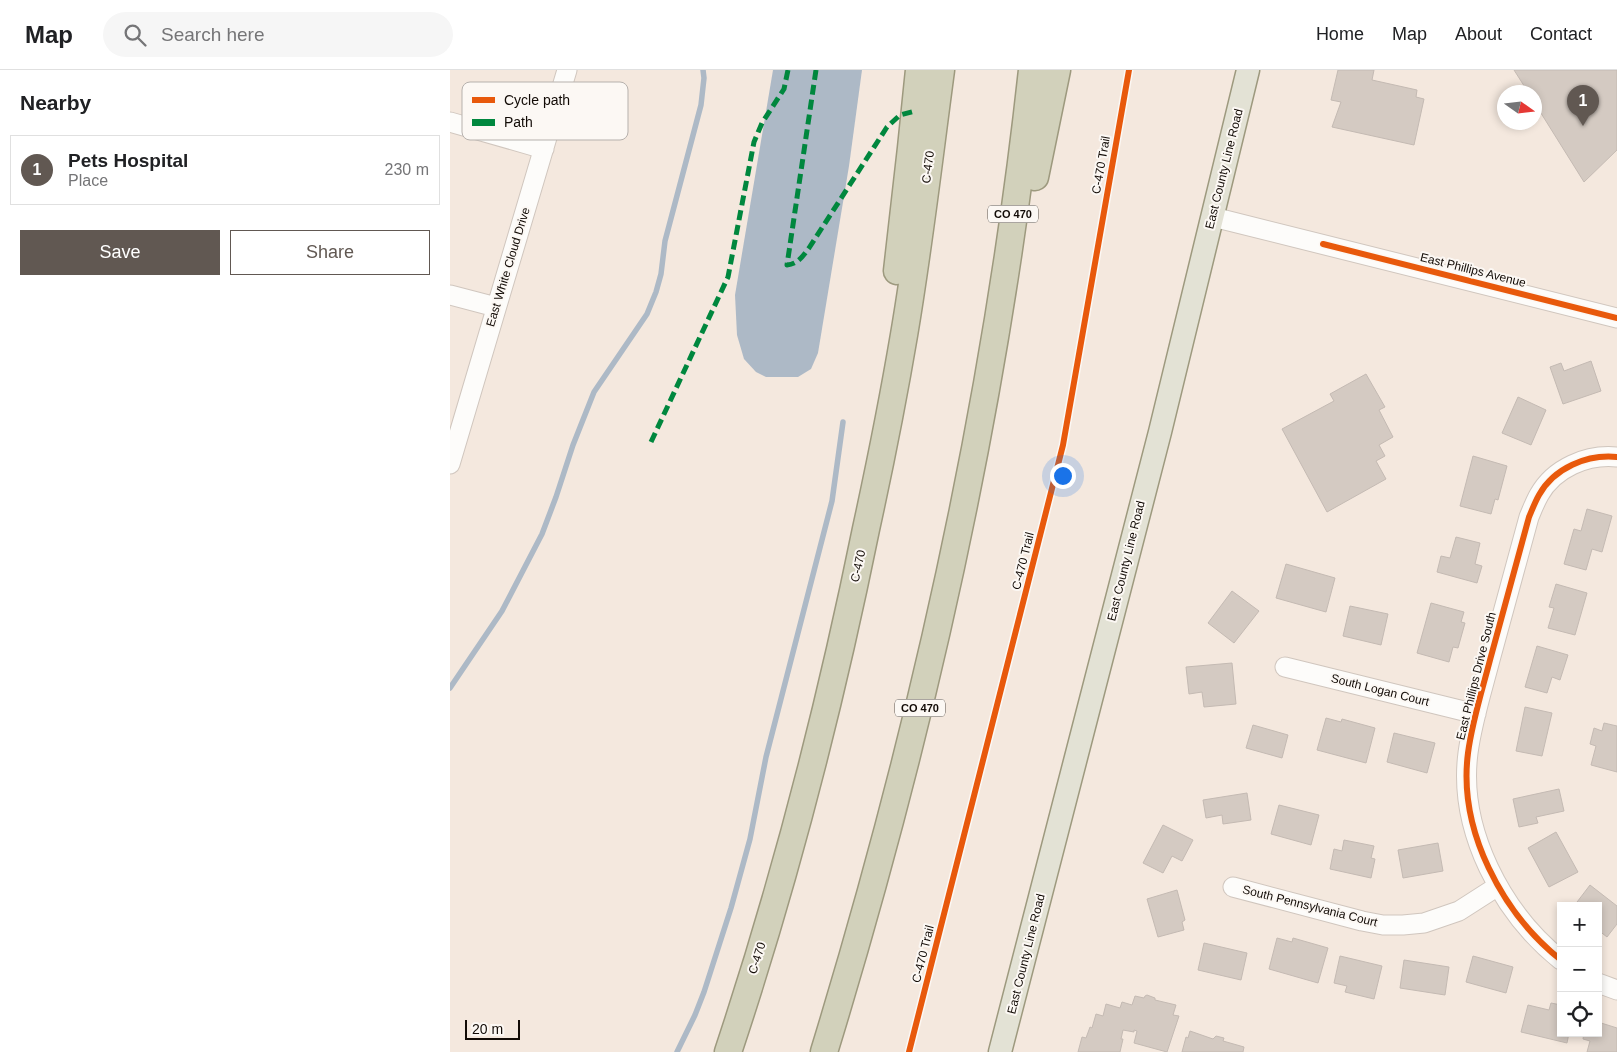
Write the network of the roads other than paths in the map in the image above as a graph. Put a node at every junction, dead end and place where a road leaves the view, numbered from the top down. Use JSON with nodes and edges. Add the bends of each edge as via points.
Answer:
{"nodes":[{"id":1,"x":567,"y":70,"type":"edge"},
{"id":2,"x":919,"y":70,"type":"edge"},
{"id":3,"x":941,"y":70,"type":"edge"},
{"id":4,"x":1032,"y":70,"type":"edge"},
{"id":5,"x":1057,"y":70,"type":"edge"},
{"id":6,"x":1248,"y":70,"type":"edge"},
{"id":7,"x":563,"y":82,"type":"edge"},
{"id":8,"x":515,"y":140,"type":"edge"},
{"id":9,"x":546,"y":140,"type":"edge"},
{"id":10,"x":544,"y":148,"type":"junction"},
{"id":11,"x":1213,"y":217,"type":"junction"},
{"id":12,"x":450,"y":295,"type":"edge"},
{"id":13,"x":496,"y":307,"type":"junction"},
{"id":14,"x":1617,"y":318,"type":"edge"},
{"id":15,"x":991,"y":358,"type":"junction"},
{"id":16,"x":1617,"y":457,"type":"edge"},
{"id":17,"x":450,"y":464,"type":"edge"},
{"id":18,"x":877,"y":476,"type":"junction"},
{"id":19,"x":1285,"y":667,"type":"dead end"},
{"id":20,"x":1476,"y":714,"type":"junction"},
{"id":21,"x":1498,"y":886,"type":"junction"},
{"id":22,"x":1233,"y":887,"type":"dead end"},
{"id":23,"x":1557,"y":956,"type":"edge"},
{"id":24,"x":1602,"y":984,"type":"edge"},
{"id":25,"x":1617,"y":990,"type":"edge"},
{"id":26,"x":728,"y":1052,"type":"edge"},
{"id":27,"x":824,"y":1052,"type":"edge"},
{"id":28,"x":1000,"y":1052,"type":"edge"}],
"edges":[{"from":1,"to":7,"type":"street","name":"East White Cloud Drive"},
{"from":2,"to":18,"type":"highway","via":[[895,280],[871,424]]},
{"from":3,"to":18,"type":"highway","name":"C-470","via":[[910,299]]},
{"from":4,"to":15,"type":"highway","number":"CO 470"},
{"from":5,"to":15,"type":"highway","via":[[1020,248],[1005,339]]},
{"from":6,"to":11,"type":"main road","name":"East County Line Road"},
{"from":8,"to":10,"type":"street"},
{"from":9,"to":10,"type":"street","name":"East White Cloud Drive"},
{"from":10,"to":13,"type":"street","name":"East White Cloud Drive"},
{"from":11,"to":14,"type":"street","name":"East Phillips Avenue"},
{"from":11,"to":28,"type":"main road","name":"East County Line Road"},
{"from":12,"to":13,"type":"street"},
{"from":13,"to":17,"type":"street","name":"East White Cloud Drive"},
{"from":15,"to":27,"type":"highway","number":"CO 470","via":[[918,717],[874,887]]},
{"from":16,"to":20,"type":"street","name":"East Phillips Drive South","via":[[1592,458],[1576,463],[1550,480],[1539,494],[1529,517]]},
{"from":18,"to":26,"type":"highway","name":"C-470","via":[[814,759]]},
{"from":19,"to":20,"type":"street","name":"South Logan Court"},
{"from":20,"to":21,"type":"street","name":"East Phillips Drive South","via":[[1468,754],[1470,811],[1476,835]]},
{"from":21,"to":22,"type":"street","name":"South Pennsylvania Court","via":[[1459,911],[1424,923],[1402,925],[1362,921]]},
{"from":21,"to":23,"type":"street","name":"East Phillips Drive South","via":[[1525,926]]},
{"from":24,"to":25,"type":"street"}]}
